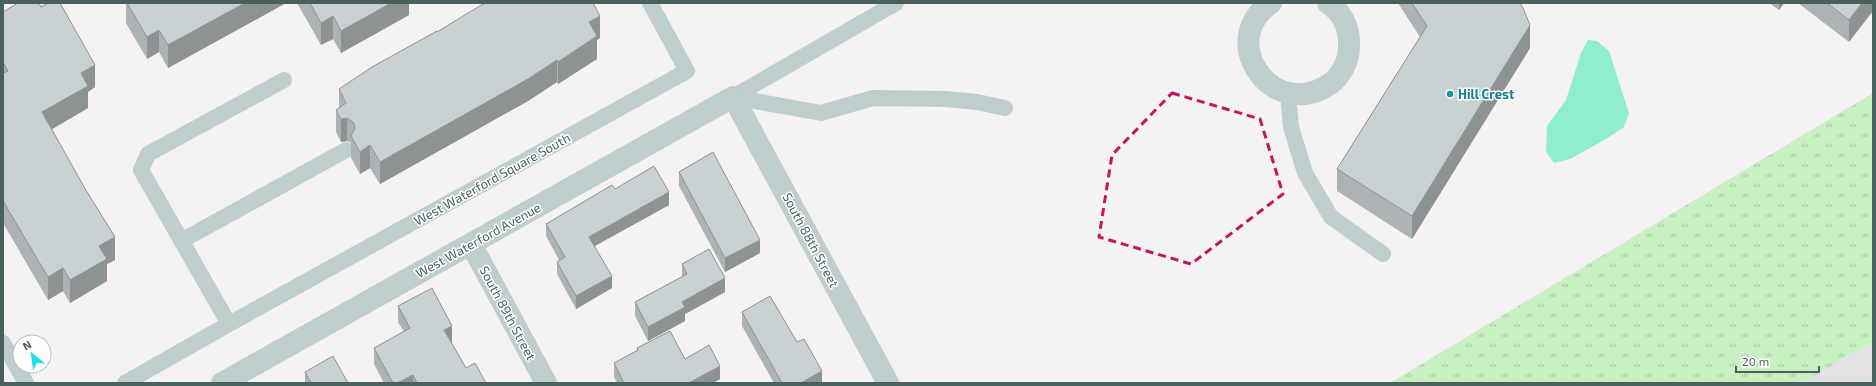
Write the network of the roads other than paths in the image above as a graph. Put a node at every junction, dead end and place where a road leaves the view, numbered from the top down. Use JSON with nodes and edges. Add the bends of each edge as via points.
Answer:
{"nodes":[{"id":1,"x":650,"y":3,"type":"edge"},
{"id":2,"x":896,"y":3,"type":"edge"},
{"id":3,"x":1271,"y":3,"type":"edge"},
{"id":4,"x":1328,"y":3,"type":"edge"},
{"id":5,"x":284,"y":80,"type":"dead end"},
{"id":6,"x":1288,"y":94,"type":"junction"},
{"id":7,"x":733,"y":97,"type":"junction"},
{"id":8,"x":1005,"y":108,"type":"dead end"},
{"id":9,"x":346,"y":150,"type":"dead end"},
{"id":10,"x":181,"y":241,"type":"junction"},
{"id":11,"x":471,"y":244,"type":"junction"},
{"id":12,"x":1383,"y":254,"type":"dead end"},
{"id":13,"x":229,"y":324,"type":"junction"},
{"id":14,"x":3,"y":344,"type":"edge"},
{"id":15,"x":26,"y":383,"type":"edge"},
{"id":16,"x":125,"y":383,"type":"edge"},
{"id":17,"x":222,"y":383,"type":"edge"},
{"id":18,"x":546,"y":383,"type":"edge"},
{"id":19,"x":888,"y":383,"type":"edge"}],
"edges":[{"from":1,"to":13,"type":"lane","name":"West Waterford Square South","via":[[687,72]]},
{"from":2,"to":7,"type":"lane"},
{"from":3,"to":6,"type":"street","via":[[1254,20],[1249,34],[1249,50],[1261,78],[1273,88]]},
{"from":4,"to":6,"type":"street","via":[[1345,21],[1350,37],[1349,53],[1344,68],[1334,81],[1320,90]]},
{"from":5,"to":10,"type":"lane","via":[[148,154],[141,170]]},
{"from":6,"to":12,"type":"lane","via":[[1291,127],[1305,173],[1332,217]]},
{"from":7,"to":8,"type":"lane","via":[[821,113],[873,98],[946,99]]},
{"from":7,"to":11,"type":"street","name":"West Waterford Avenue"},
{"from":7,"to":19,"type":"street","name":"South 88th Street"},
{"from":9,"to":10,"type":"lane"},
{"from":10,"to":13,"type":"lane"},
{"from":11,"to":17,"type":"street","name":"West Waterford Avenue"},
{"from":11,"to":18,"type":"street","name":"South 89th Street"},
{"from":13,"to":16,"type":"lane","name":"West Waterford Square South"},
{"from":14,"to":15,"type":"lane"}]}
